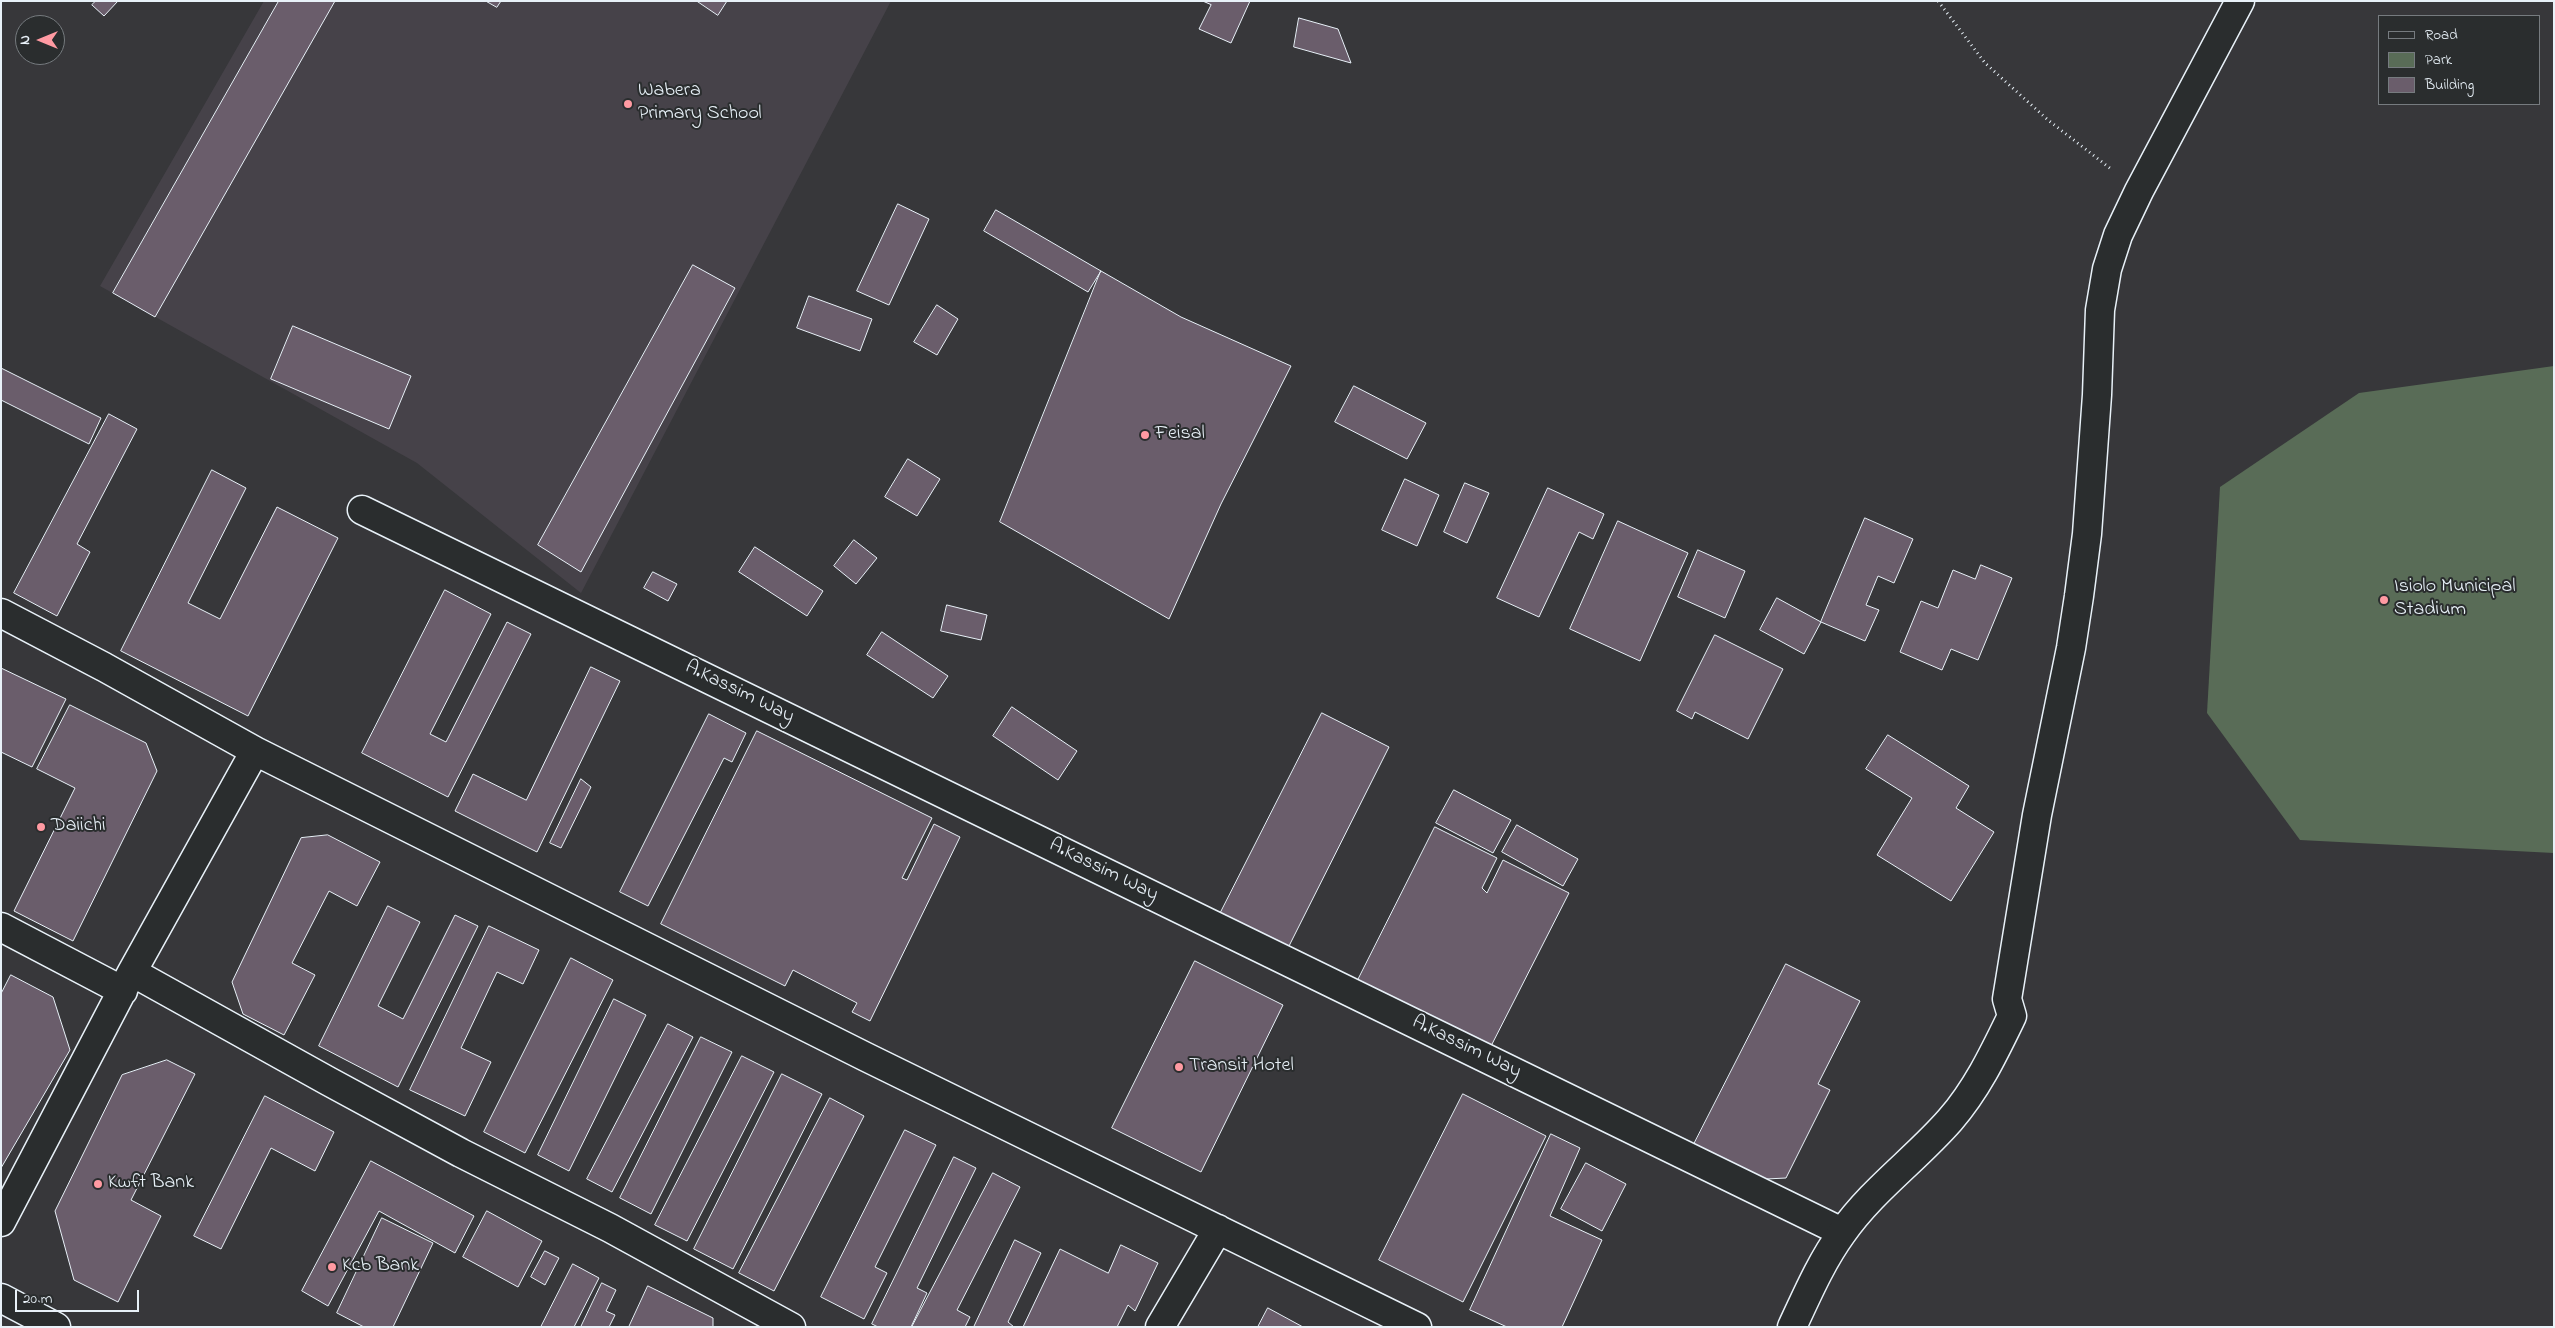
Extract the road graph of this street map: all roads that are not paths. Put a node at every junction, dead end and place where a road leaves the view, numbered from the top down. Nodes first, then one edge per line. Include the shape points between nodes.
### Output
1 (2240, 1) edge
2 (362, 510) dead end
3 (1, 613) edge
4 (255, 751) junction
5 (1, 927) edge
6 (127, 982) junction
7 (1, 1222) edge
8 (1218, 1229) junction
9 (1842, 1232) junction
10 (1, 1298) edge
11 (56, 1327) edge
12 (791, 1327) edge
13 (1160, 1327) edge
14 (1417, 1327) edge
15 (1792, 1327) edge

1 - 9 street via 2139,191 2118,235 2107,268 2100,310 2097,395 2081,578 2007,999 2012,1016 1980,1081 1951,1118 1870,1199
2 - 9 street, A.Kassim Way
3 - 4 street
4 - 6 street
4 - 8 street
5 - 6 street
6 - 7 street
6 - 12 street via 610,1228
8 - 13 street
8 - 14 street
9 - 15 street via 1814,1278
10 - 11 street

